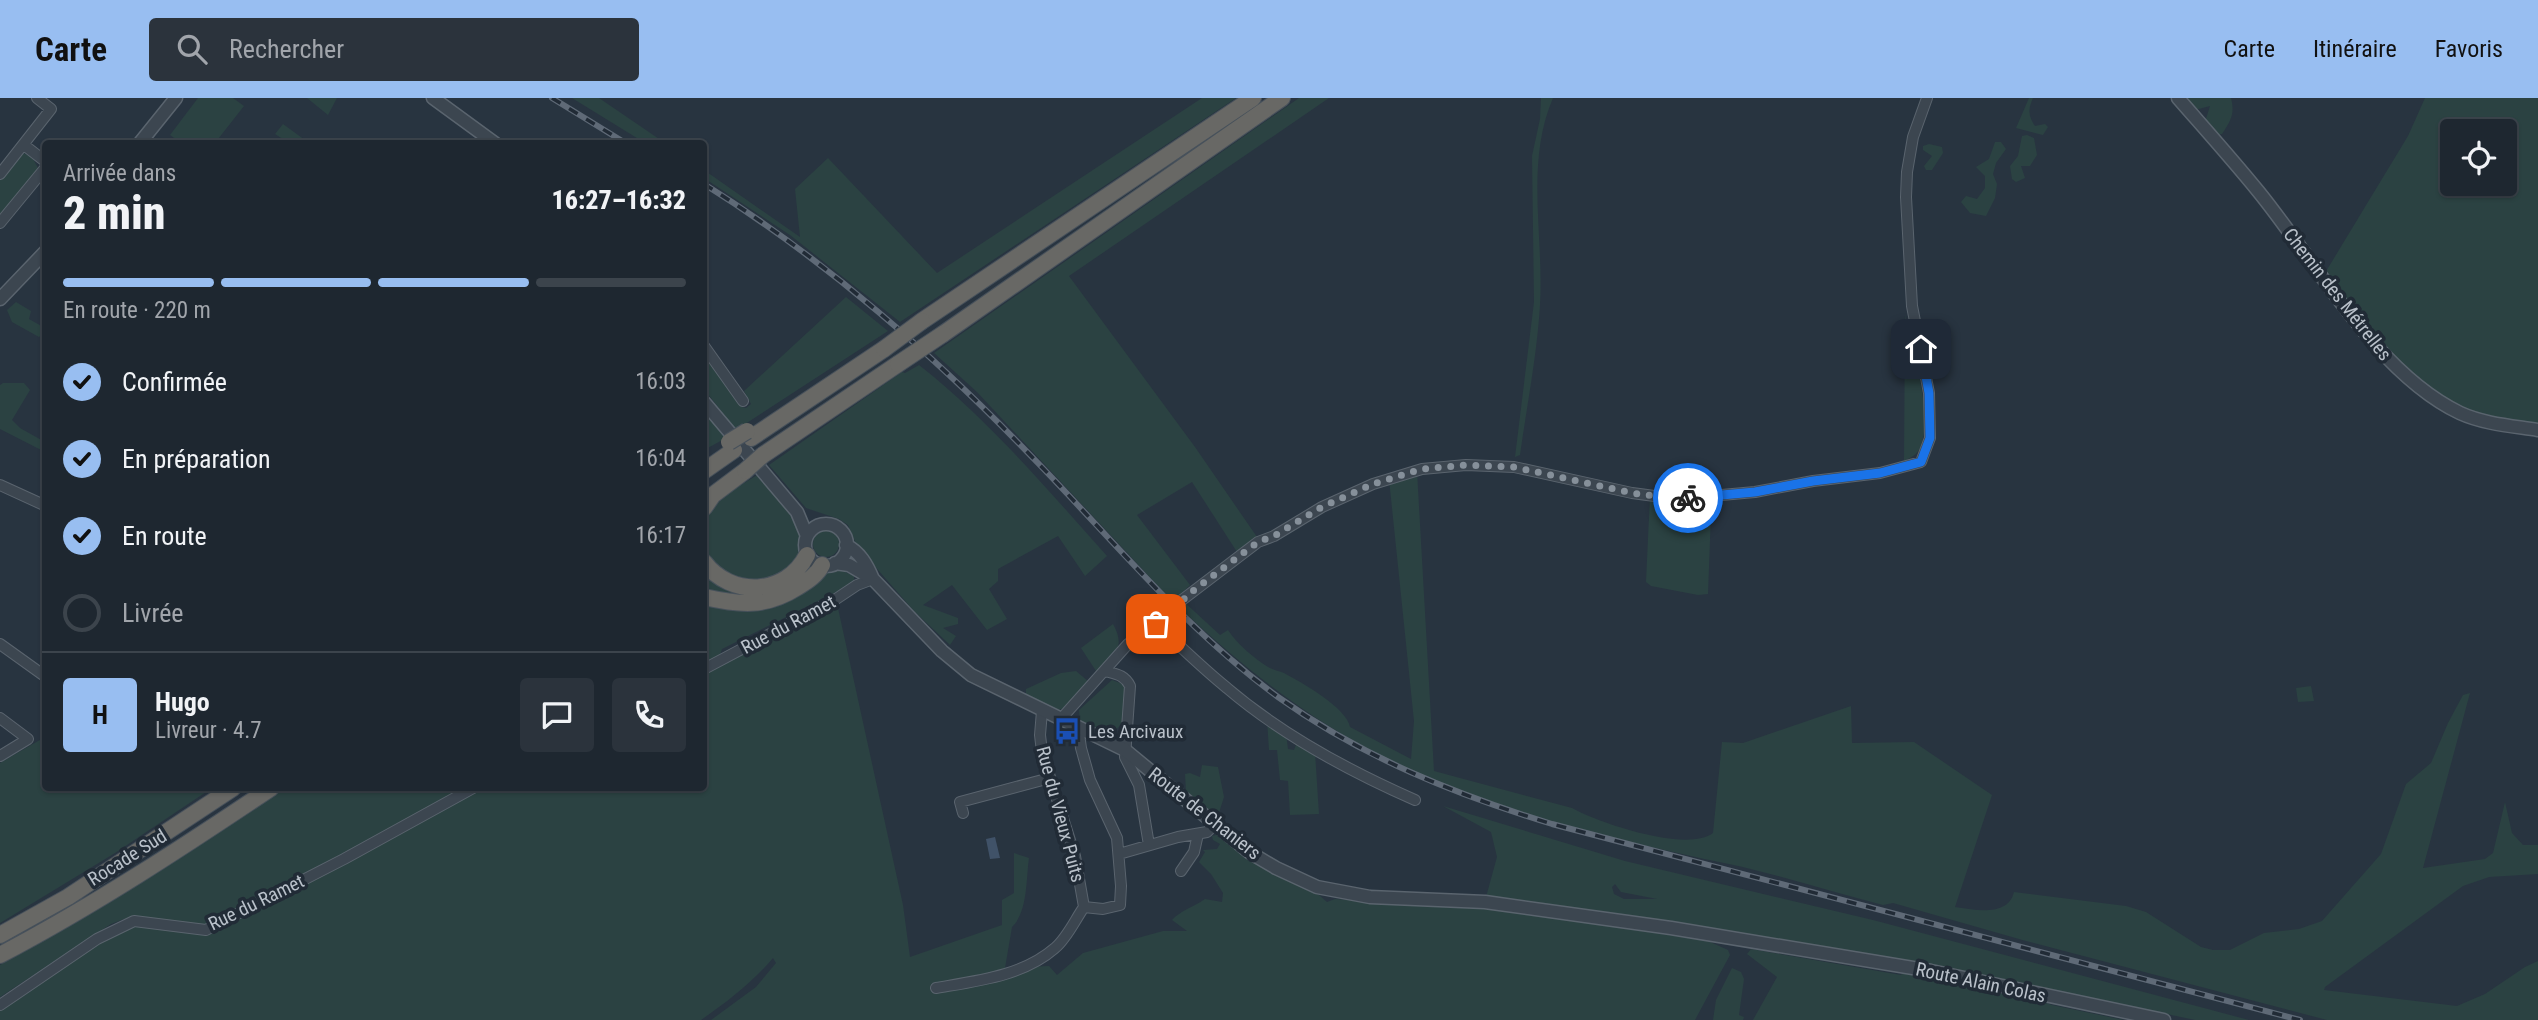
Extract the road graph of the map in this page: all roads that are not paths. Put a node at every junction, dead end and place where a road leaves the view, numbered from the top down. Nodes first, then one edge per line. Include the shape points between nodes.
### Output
1 (37, 98) edge
2 (176, 98) edge
3 (433, 98) edge
4 (1253, 98) edge
5 (1282, 98) edge
6 (1927, 98) edge
7 (2178, 98) edge
8 (142, 140) edge
9 (491, 140) edge
10 (24, 145) junction
11 (42, 161) edge
12 (42, 170) edge
13 (0, 174) edge
14 (0, 223) edge
15 (42, 255) edge
16 (0, 299) edge
17 (707, 350) edge
18 (743, 401) dead end
19 (707, 406) edge
20 (2538, 430) edge
21 (732, 446) junction
22 (707, 458) edge
23 (707, 468) edge
24 (745, 470) junction
25 (0, 485) edge
26 (707, 494) edge
27 (42, 504) edge
28 (707, 504) edge
29 (797, 512) junction
30 (821, 524) junction
31 (807, 536) junction
32 (846, 545) junction
33 (807, 555) junction
34 (829, 564) junction
35 (707, 566) edge
36 (873, 579) junction
37 (707, 598) edge
38 (1158, 622) junction
39 (0, 643) edge
40 (707, 667) edge
41 (1105, 671) junction
42 (42, 672) edge
43 (1042, 711) junction
44 (0, 718) edge
45 (1060, 720) junction
46 (1078, 727) junction
47 (1125, 750) junction
48 (0, 756) edge
49 (1050, 778) junction
50 (228, 791) edge
51 (266, 791) edge
52 (468, 791) edge
53 (1415, 800) dead end
54 (963, 813) dead end
55 (1214, 825) junction
56 (1198, 834) junction
57 (1149, 845) junction
58 (1119, 854) junction
59 (1181, 871) dead end
60 (1084, 908) junction
61 (0, 935) edge
62 (1798, 948) joint
63 (0, 955) edge
64 (936, 988) dead end
65 (0, 1005) edge
66 (2164, 1020) edge

1 - 10 street via 51,109
2 - 8 street
3 - 9 street
4 - 21 highway, bridge via 804,404
5 - 24 highway, bridge
6 - 38 street, bridge via 1913,137 1906,197 1912,306 1929,393 1930,438 1921,462 1880,473 1755,492 1677,499 1514,467 1422,469 1373,484 1258,542
7 - 20 street, Chemin des Métrelles via 2406,378 2462,414
10 - 11 street
10 - 13 street
12 - 14 street
15 - 16 street
17 - 18 street
19 - 29 street
21 - 22 highway
21 - 23 highway
24 - 26 highway
24 - 28 highway
25 - 27 street
29 - 30 street
29 - 31 street
30 - 31 street
30 - 32 street via 841,530
31 - 33 street
32 - 34 street via 842,558
32 - 36 street via 868,566
33 - 34 street
33 - 35 highway via 792,576 762,588 728,582
34 - 36 street via 849,565
34 - 37 highway via 777,600 734,603
36 - 40 street, Rue du Ramet
36 - 43 street, Route de Chaniers via 961,667
38 - 41 street via 1128,644
38 - 53 street via 1228,690 1284,730 1364,777
39 - 42 street
41 - 45 street
41 - 47 street via 1119,674 1130,686
43 - 45 street, Route de Chaniers
43 - 49 street, Rue du Vieux Puits via 1040,735
44 - 48 street via 28,739
45 - 46 street, Route de Chaniers
46 - 47 street, Route de Chaniers
46 - 58 street via 1090,780 1118,838
47 - 55 street, Route de Chaniers
47 - 57 street via 1139,785
49 - 54 street via 960,802
49 - 60 street, Rue du Vieux Puits via 1075,856
50 - 61 highway, Rocade Sud via 68,898
51 - 63 highway, Rocade Sud via 157,864
52 - 65 street, Rue du Ramet via 206,930 134,921 97,939
55 - 56 street
55 - 62 street, Route de Chaniers via 1276,868 1332,891 1485,902
56 - 57 street
56 - 59 street via 1194,852
57 - 58 street
58 - 60 street via 1120,905
60 - 64 street, Rue du Vieux Puits via 1056,947 1024,968
62 - 66 street, Route Alain Colas

